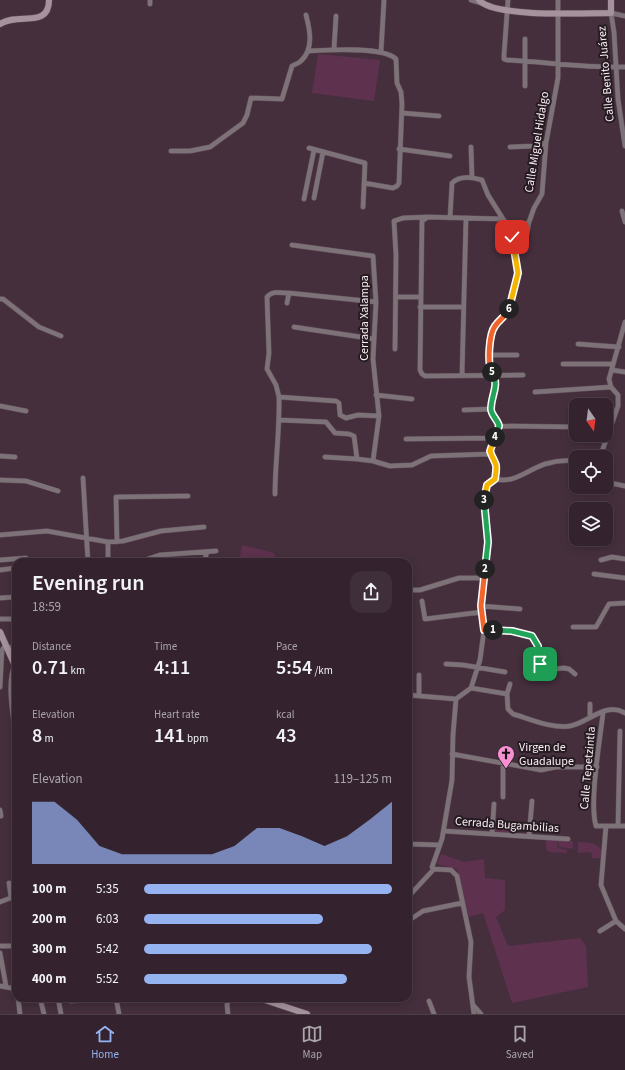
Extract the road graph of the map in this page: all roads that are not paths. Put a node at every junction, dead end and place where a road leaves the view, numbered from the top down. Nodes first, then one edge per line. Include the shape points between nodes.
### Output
1 (49, 0) edge
2 (384, 0) edge
3 (471, 0) edge
4 (508, 0) edge
5 (558, 0) edge
6 (611, 0) edge
7 (480, 1) edge
8 (508, 11) junction
9 (610, 13) junction
10 (557, 14) junction
11 (306, 15) dead end
12 (336, 16) dead end
13 (625, 16) edge
14 (0, 24) edge
15 (526, 38) dead end
16 (334, 49) junction
17 (308, 51) junction
18 (381, 52) junction
19 (525, 61) junction
20 (558, 64) junction
21 (616, 67) junction
22 (625, 67) edge
23 (525, 86) dead end
24 (402, 114) junction
25 (438, 116) dead end
26 (546, 143) junction
27 (625, 146) edge
28 (471, 147) dead end
29 (510, 147) dead end
30 (399, 149) junction
31 (171, 151) dead end
32 (323, 152) junction
33 (450, 156) dead end
34 (472, 177) junction
35 (364, 183) junction
36 (314, 198) dead end
37 (304, 199) dead end
38 (363, 207) dead end
39 (622, 211) dead end
40 (428, 217) junction
41 (450, 218) junction
42 (466, 218) junction
43 (503, 219) junction
44 (529, 222) junction
45 (625, 222) edge
46 (513, 232) junction
47 (292, 245) dead end
48 (524, 250) dead end
49 (289, 293) junction
50 (396, 297) junction
51 (420, 297) junction
52 (0, 299) edge
53 (376, 302) junction
54 (286, 303) dead end
55 (420, 307) junction
56 (462, 307) junction
57 (625, 322) edge
58 (294, 327) dead end
59 (61, 336) dead end
60 (374, 339) junction
61 (578, 344) dead end
62 (618, 347) junction
63 (395, 349) dead end
64 (489, 355) junction
65 (517, 355) dead end
66 (563, 364) dead end
67 (613, 364) junction
68 (612, 370) junction
69 (625, 372) edge
70 (523, 375) dead end
71 (462, 376) junction
72 (494, 376) junction
73 (611, 387) junction
74 (535, 392) dead end
75 (376, 395) junction
76 (279, 397) junction
77 (412, 399) dead end
78 (0, 406) edge
79 (491, 409) junction
80 (464, 410) dead end
81 (26, 411) dead end
82 (379, 416) junction
83 (613, 419) edge
84 (280, 420) junction
85 (499, 426) junction
86 (569, 427) edge
87 (494, 438) junction
88 (406, 439) dead end
89 (490, 454) junction
90 (0, 456) edge
91 (15, 457) dead end
92 (325, 457) dead end
93 (357, 459) junction
94 (373, 461) junction
95 (569, 461) edge
96 (83, 478) dead end
97 (495, 479) junction
98 (0, 480) edge
99 (613, 483) edge
100 (625, 486) edge
101 (58, 491) dead end
102 (275, 494) dead end
103 (188, 496) dead end
104 (204, 527) dead end
105 (0, 535) edge
106 (88, 538) junction
107 (108, 542) junction
108 (117, 542) junction
109 (216, 551) dead end
110 (207, 552) junction
111 (88, 558) edge
112 (108, 558) edge
113 (146, 558) edge
114 (205, 558) edge
115 (12, 559) edge
116 (625, 559) edge
117 (0, 560) edge
118 (601, 560) dead end
119 (12, 568) edge
120 (0, 570) edge
121 (594, 574) dead end
122 (483, 578) junction
123 (625, 578) edge
124 (412, 590) edge
125 (12, 597) edge
126 (0, 598) edge
127 (422, 601) dead end
128 (625, 603) edge
129 (520, 608) dead end
130 (482, 609) junction
131 (0, 619) edge
132 (12, 619) edge
133 (573, 627) dead end
134 (484, 630) junction
135 (0, 632) edge
136 (6, 647) junction
137 (12, 647) edge
138 (12, 658) edge
139 (446, 664) dead end
140 (479, 668) junction
141 (12, 669) edge
142 (505, 672) dead end
143 (575, 674) dead end
144 (419, 675) dead end
145 (510, 684) dead end
146 (0, 687) edge
147 (471, 688) junction
148 (508, 694) junction
149 (412, 695) edge
150 (419, 696) junction
151 (12, 699) edge
152 (456, 699) junction
153 (590, 704) dead end
154 (603, 713) junction
155 (625, 713) edge
156 (590, 716) junction
157 (620, 731) dead end
158 (452, 754) junction
159 (502, 764) junction
160 (597, 767) junction
161 (623, 774) edge
162 (503, 797) dead end
163 (532, 801) dead end
164 (494, 804) dead end
165 (0, 810) edge
166 (1, 816) dead end
167 (606, 826) junction
168 (618, 826) junction
169 (625, 826) edge
170 (444, 831) junction
171 (492, 834) junction
172 (529, 836) junction
173 (568, 839) dead end
174 (412, 844) edge
175 (440, 845) junction
176 (434, 869) junction
177 (10, 883) dead end
178 (12, 890) edge
179 (412, 893) edge
180 (12, 897) edge
181 (0, 902) edge
182 (462, 903) junction
183 (412, 918) edge
184 (616, 921) junction
185 (625, 929) edge
186 (600, 931) dead end
187 (0, 946) edge
188 (12, 946) edge
189 (0, 954) edge
190 (0, 986) edge
191 (6, 986) junction
192 (12, 988) edge
193 (429, 1001) dead end
194 (18, 1002) edge
195 (41, 1002) edge
196 (59, 1002) edge
197 (117, 1002) edge
198 (228, 1002) edge
199 (270, 1002) edge
200 (280, 1002) edge
201 (278, 1005) junction
202 (473, 1005) junction
203 (20, 1014) edge
204 (44, 1014) edge
205 (61, 1014) edge
206 (119, 1014) edge
207 (228, 1014) edge
208 (307, 1014) edge
209 (434, 1014) edge
210 (474, 1014) edge
211 (481, 1014) edge

1 - 14 street via 48,11 41,17 14,18
2 - 18 street
3 - 7 street
4 - 8 street
5 - 10 street, Calle Miguel Hidalgo
6 - 9 street, Calle Benito Juárez
7 - 8 street via 492,8
8 - 10 street
8 - 19 street via 504,59
9 - 10 street
9 - 13 street
9 - 21 street, Calle Benito Juárez
10 - 20 street, Calle Miguel Hidalgo
11 - 17 street via 310,37
12 - 16 street
15 - 19 street
16 - 17 street
16 - 18 street
17 - 31 street via 300,62 292,66 284,97 251,98 243,123 210,147
18 - 24 street via 394,57 397,63
19 - 20 street
19 - 23 street
20 - 21 street
20 - 26 street, Calle Miguel Hidalgo
21 - 22 street
21 - 27 street, Calle Benito Juárez
24 - 25 street
24 - 30 street
26 - 29 street
26 - 44 street, Calle Miguel Hidalgo via 542,194
28 - 34 street
30 - 33 street
30 - 35 street via 397,186 393,188
32 - 35 street via 363,162
32 - 36 street
32 - 37 street via 311,149
34 - 41 street via 457,179 452,183
34 - 43 street via 482,180
35 - 38 street
39 - 45 street
40 - 41 street
40 - 50 street via 394,221
40 - 51 street via 421,224
41 - 42 street
42 - 43 street
42 - 56 street
43 - 46 street
44 - 46 street
44 - 48 street, Calle Miguel Hidalgo
46 - 64 street via 518,273 508,312 492,330
47 - 53 street, Cerrada Xalampa via 373,256
49 - 53 street
49 - 54 street
49 - 76 street via 274,292 267,297 267,369
50 - 51 street
50 - 63 street
51 - 55 street
52 - 59 street via 39,327
53 - 60 street, Cerrada Xalampa
55 - 56 street
55 - 71 street via 422,374
56 - 71 street
57 - 62 street
58 - 60 street
60 - 75 street, Cerrada Xalampa
61 - 62 street
62 - 67 street
64 - 65 street
64 - 72 street via 489,366
66 - 67 street
67 - 68 street
68 - 69 street
68 - 73 street via 609,379
70 - 72 street
71 - 72 street
72 - 79 street via 496,390
73 - 74 street
73 - 83 street via 618,399
75 - 77 street
75 - 82 street, Cerrada Xalampa
76 - 82 street via 336,401 340,415 346,418 358,415
76 - 84 street
78 - 81 street
79 - 80 street
79 - 85 street
82 - 94 street, Cerrada Xalampa
84 - 93 street via 326,422 335,434 352,434
84 - 102 street
85 - 86 street
85 - 87 street
87 - 88 street
87 - 89 street
89 - 94 street via 431,456 412,465 390,466
89 - 97 street via 496,465
90 - 91 street
92 - 93 street
93 - 94 street
95 - 97 street via 544,464 510,480
96 - 106 street
97 - 122 street via 490,482 485,492 488,542
98 - 101 street via 26,481
99 - 100 street
103 - 108 street via 116,497
104 - 108 street via 161,531
105 - 106 street via 47,531
106 - 107 street
106 - 111 street
107 - 108 street
107 - 112 street
109 - 110 street
110 - 113 street
110 - 114 street
115 - 117 street
116 - 118 street via 612,557
119 - 120 street
121 - 123 street
122 - 124 street via 459,578
122 - 130 street
125 - 126 street
127 - 130 street via 425,619
128 - 133 street via 609,604 596,627
129 - 130 street
130 - 134 street
131 - 132 street
134 - 140 street
134 - 143 street via 512,631 532,636 538,646 542,668 569,669
135 - 136 street
136 - 137 street
136 - 138 street
136 - 146 street via 2,650
139 - 140 street
140 - 142 street
140 - 147 street
141 - 151 street
144 - 150 street
145 - 148 street
147 - 148 street
147 - 152 street
148 - 156 street via 508,708 512,714 554,725 571,726
149 - 150 street
150 - 152 street
152 - 158 street
153 - 156 street
154 - 155 street via 616,709
154 - 156 street
154 - 160 street, Calle Tepetzintla
157 - 161 street
158 - 159 street
158 - 170 street via 452,780
159 - 160 street via 541,770 556,767
159 - 162 street
160 - 167 street, Calle Tepetzintla via 594,819 596,826
161 - 168 street
163 - 172 street
164 - 171 street
165 - 166 street
167 - 168 street
167 - 184 street via 601,885
168 - 169 street
170 - 171 street, Cerrada Bugambilias
170 - 175 street
171 - 172 street, Cerrada Bugambilias
172 - 173 street, Cerrada Bugambilias
174 - 175 street
175 - 176 street via 432,865
176 - 179 street
176 - 182 street via 456,873
177 - 178 street
180 - 181 street
182 - 183 street via 423,911
182 - 202 street via 472,948 469,977
184 - 185 street
184 - 186 street
187 - 188 street
189 - 191 street
190 - 191 street
191 - 192 street
193 - 209 street
194 - 203 street
195 - 204 street
196 - 205 street
197 - 206 street
198 - 207 street
199 - 201 street
200 - 201 street
201 - 208 street
202 - 210 street
202 - 211 street

